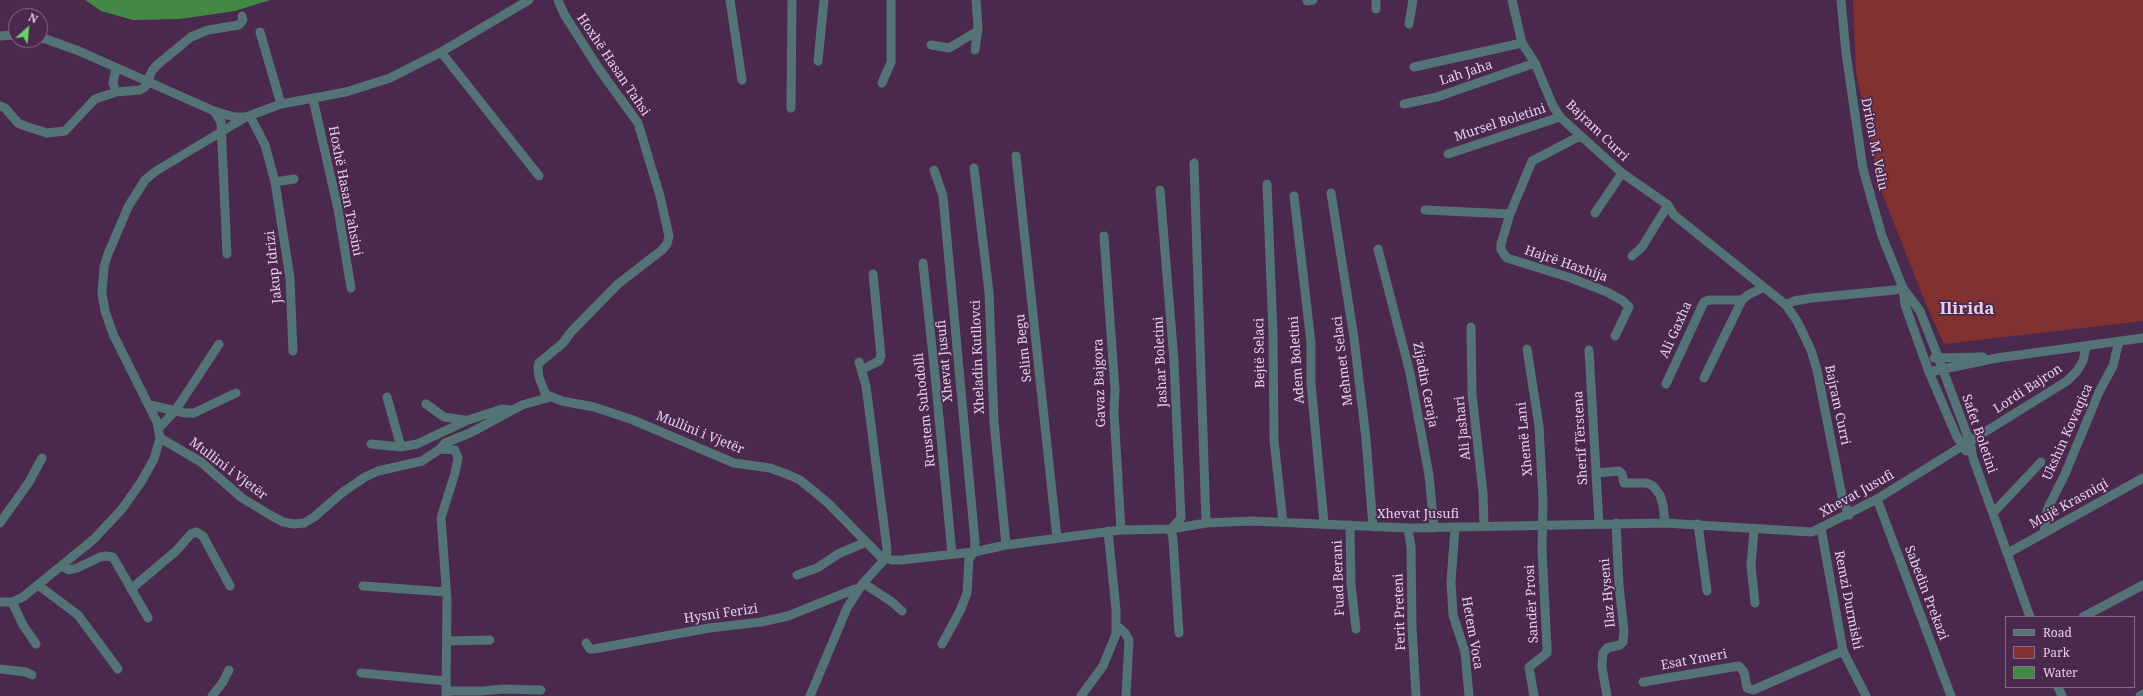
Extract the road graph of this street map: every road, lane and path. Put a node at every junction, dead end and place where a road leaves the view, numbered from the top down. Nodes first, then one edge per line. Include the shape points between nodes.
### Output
1 (529, 0) edge
2 (558, 0) edge
3 (730, 0) edge
4 (792, 0) edge
5 (824, 0) edge
6 (891, 0) edge
7 (976, 0) edge
8 (1413, 0) edge
9 (1512, 0) edge
10 (1841, 0) edge
11 (242, 16) dead end
12 (1409, 24) dead end
13 (260, 32) dead end
14 (976, 32) junction
15 (48, 40) edge
16 (1522, 43) junction
17 (931, 46) dead end
18 (975, 50) dead end
19 (441, 52) junction
20 (818, 61) dead end
21 (1535, 63) junction
22 (1414, 67) dead end
23 (116, 68) junction
24 (742, 80) dead end
25 (147, 82) junction
26 (882, 83) dead end
27 (116, 92) junction
28 (313, 99) junction
29 (281, 104) junction
30 (1404, 104) dead end
31 (0, 106) edge
32 (791, 108) dead end
33 (214, 111) junction
34 (248, 117) junction
35 (1560, 117) junction
36 (221, 131) junction
37 (1580, 136) junction
38 (1448, 154) dead end
39 (1016, 156) dead end
40 (1194, 163) dead end
41 (974, 168) dead end
42 (934, 170) dead end
43 (1622, 173) junction
44 (539, 176) dead end
45 (294, 179) dead end
46 (275, 182) junction
47 (1267, 184) dead end
48 (1160, 190) dead end
49 (1331, 193) dead end
50 (1294, 196) dead end
51 (1668, 205) junction
52 (1425, 210) dead end
53 (1596, 213) dead end
54 (1510, 214) junction
55 (1104, 236) dead end
56 (1378, 249) dead end
57 (227, 254) dead end
58 (1632, 256) dead end
59 (923, 263) dead end
60 (873, 274) dead end
61 (351, 288) dead end
62 (1762, 288) junction
63 (1903, 288) junction
64 (1742, 300) junction
65 (1786, 305) junction
66 (1471, 328) dead end
67 (1615, 336) dead end
68 (2143, 338) edge
69 (2118, 341) junction
70 (219, 344) dead end
71 (2086, 347) junction
72 (1527, 349) dead end
73 (1589, 350) dead end
74 (293, 351) dead end
75 (1940, 363) junction
76 (1927, 366) junction
77 (1704, 378) dead end
78 (1666, 384) dead end
79 (236, 393) dead end
80 (547, 395) junction
81 (387, 397) dead end
82 (426, 404) dead end
83 (150, 405) junction
84 (512, 410) junction
85 (175, 411) junction
86 (468, 420) junction
87 (159, 433) junction
88 (371, 444) dead end
89 (1966, 444) junction
90 (401, 447) junction
91 (440, 449) junction
92 (42, 458) dead end
93 (2041, 462) dead end
94 (1596, 474) junction
95 (2143, 478) edge
96 (1877, 500) junction
97 (1993, 513) junction
98 (1849, 515) junction
99 (1283, 522) junction
100 (0, 523) edge
101 (1206, 523) junction
102 (1324, 523) junction
103 (1616, 523) junction
104 (1665, 523) junction
105 (1599, 524) junction
106 (1698, 524) junction
107 (1350, 525) junction
108 (1484, 525) junction
109 (1544, 526) junction
110 (1373, 527) junction
111 (1455, 527) junction
112 (1408, 528) junction
113 (1434, 528) junction
114 (1821, 528) junction
115 (1171, 529) junction
116 (1121, 530) junction
117 (1754, 530) junction
118 (1108, 531) junction
119 (2044, 534) junction
120 (1057, 538) junction
121 (866, 542) junction
122 (1006, 545) junction
123 (974, 552) junction
124 (2008, 553) junction
125 (952, 554) junction
126 (886, 558) junction
127 (61, 566) junction
128 (798, 575) dead end
129 (366, 584) dead end
130 (38, 585) junction
131 (2143, 585) edge
132 (230, 586) dead end
133 (861, 586) junction
134 (446, 588) junction
135 (131, 590) junction
136 (1707, 591) dead end
137 (0, 602) edge
138 (12, 602) junction
139 (1755, 603) dead end
140 (902, 611) dead end
141 (2030, 616) edge
142 (2085, 616) edge
143 (148, 618) dead end
144 (1117, 626) junction
145 (1356, 629) dead end
146 (1179, 633) dead end
147 (447, 640) junction
148 (490, 640) dead end
149 (586, 643) dead end
150 (36, 644) dead end
151 (942, 644) dead end
152 (1843, 651) junction
153 (0, 669) edge
154 (118, 669) dead end
155 (229, 670) dead end
156 (361, 673) dead end
157 (32, 675) dead end
158 (446, 681) junction
159 (1644, 682) dead end
160 (541, 690) dead end
161 (1756, 692) edge
162 (446, 694) edge
163 (2143, 694) edge
164 (212, 696) edge
165 (810, 696) edge
166 (1082, 696) edge
167 (1126, 696) edge
168 (1416, 696) edge
169 (1468, 696) edge
170 (1534, 696) edge
171 (1607, 696) edge
172 (1866, 696) edge
173 (1951, 696) edge
174 (2140, 696) edge

1 - 19 street
2 - 80 street, Hoxhë Hasan Tahsi via 599,69 638,123 660,196 669,239 662,250 606,295 563,343 539,363 539,377
3 - 24 street
4 - 32 street
5 - 20 street
6 - 26 street via 891,62
7 - 14 street
8 - 12 street
9 - 16 street, Bajram Curri
10 - 63 street, Driton M. Veliu via 1863,169 1882,236
11 - 25 street via 243,20 239,25 208,30 191,37 157,65
13 - 29 street
14 - 17 street via 949,48
14 - 18 street
15 - 23 street
16 - 21 street, Bajram Curri
16 - 22 street
19 - 28 street via 390,78
19 - 44 street
21 - 30 street, Lah Jaha via 1437,97
21 - 35 street, Bajram Curri
23 - 25 street
23 - 27 street via 112,83
25 - 27 street via 140,90
25 - 33 street
27 - 31 street via 94,99 70,126 57,133 47,133 18,123
28 - 29 street
28 - 61 street, Hoxhë Hasan Tahsini via 338,209
29 - 34 street
33 - 34 street
33 - 36 street via 220,119
34 - 36 street
34 - 46 street, Jakup Idrizi via 265,145
35 - 37 street, Bajram Curri
35 - 38 street, Mursel Boletini
36 - 57 street
36 - 83 street via 145,180 128,207 104,268 102,294 108,322 125,361
37 - 43 street, Bajram Curri
37 - 54 street, Hajrë Haxhija via 1532,161
39 - 120 street, Selim Begu
40 - 101 street
41 - 122 street, Xheladin Kutllovci via 989,292 994,422
42 - 123 street, Xhevat Jusufi via 943,196
43 - 51 street, Bajram Curri
43 - 53 street, Bajram Curri
45 - 46 street
46 - 74 street, Jakup Idrizi via 290,278
47 - 99 street, Bejtë Selaci via 1274,440
48 - 115 street, Jashar Boletini via 1174,361 1181,518
49 - 110 street, Mehmet Selaci via 1354,338
50 - 102 street, Adem Boletini via 1311,343 1311,384
51 - 58 street via 1642,246
51 - 62 street, Bajram Curri via 1674,215 1733,261
52 - 54 street
54 - 67 street, Hajrë Haxhija via 1501,244 1504,256 1571,278 1623,301 1628,307
55 - 116 street, Gavaz Bajgora via 1115,390 1114,419
56 - 113 street, Zijadin Ceraja via 1410,373 1429,475
59 - 125 street, Rrustem Suhodolli
60 - 126 street via 881,356 878,361 861,366
62 - 64 street
62 - 65 street, Bajram Curri
63 - 65 street via 1812,298
63 - 75 street, Driton M. Veliu via 1920,311
63 - 76 street, Driton M. Veliu via 1905,305
64 - 77 street
64 - 78 street, Ali Gaxha via 1704,302
65 - 98 street, Bajram Curri via 1811,350 1843,501
66 - 108 street, Ali Jashari via 1472,394 1483,492
68 - 69 street
69 - 71 street
69 - 119 street, Ukshin Kovaqica via 2113,366 2047,510
70 - 85 street
71 - 75 street
71 - 89 street, Lordi Bajron via 2080,366 2067,381
72 - 109 street, Xhemë Lani via 1539,426
73 - 94 street, Sherif Tërstena
75 - 76 street
75 - 76 street
75 - 89 street, Safet Boletini
76 - 89 street, Safet Boletini
79 - 85 street via 201,411
80 - 84 street, Mullini i Vjetër via 546,400
80 - 121 street, Mullini i Vjetër via 633,420 734,463 770,468 800,480 828,503
81 - 90 street
82 - 86 street, Mullini i Vjetër via 444,417
83 - 85 street
83 - 87 street
84 - 86 street, Mullini i Vjetër via 502,409
84 - 91 street, Mullini i Vjetër via 470,433 445,443
85 - 87 street
86 - 90 street, Mullini i Vjetër via 425,441
87 - 91 street, Mullini i Vjetër via 201,462 242,498 283,522 294,524 309,520 365,477 378,471 422,461
87 - 127 street via 154,459 122,509 94,539
88 - 90 street, Mullini i Vjetër
89 - 96 street, Xhevat Jusufi
89 - 97 street, Safet Boletini
91 - 134 street via 455,450 458,458 441,518
92 - 100 street via 29,482
93 - 97 street
94 - 104 street via 1619,471 1624,483 1647,483 1653,486 1660,494
94 - 105 street, Sherif Tërstena
95 - 119 street, Mujë Krasniqi
96 - 98 street, Xhevat Jusufi
96 - 173 street, Sabedin Prekazi
97 - 124 street, Safet Boletini
98 - 114 street, Xhevat Jusufi
99 - 101 street, Xhevat Jusufi
99 - 102 street, Xhevat Jusufi
101 - 115 street, Xhevat Jusufi
102 - 107 street, Xhevat Jusufi
103 - 104 street, Xhevat Jusufi
103 - 105 street, Xhevat Jusufi
103 - 171 street, Ilaz Hyseni via 1624,631 1623,642 1607,648 1603,653 1602,667
104 - 106 street, Xhevat Jusufi
105 - 109 street, Xhevat Jusufi
106 - 117 street, Xhevat Jusufi
106 - 136 street
107 - 110 street, Xhevat Jusufi
107 - 145 street, Fuad Berani via 1351,585
108 - 109 street, Xhevat Jusufi
108 - 111 street, Xhevat Jusufi
109 - 170 street, Sandër Prosi via 1542,550 1548,648 1547,653 1529,667
110 - 112 street, Xhevat Jusufi
111 - 113 street, Xhevat Jusufi
111 - 169 street, Hetem Voca via 1451,582 1453,615 1465,652
112 - 113 street, Xhevat Jusufi
112 - 168 street, Ferit Preteni via 1411,547
114 - 117 street, Xhevat Jusufi via 1812,532 1790,529
114 - 152 street, Remzi Durmishi
115 - 116 street, Xhevat Jusufi
115 - 146 street
116 - 118 street, Xhevat Jusufi
117 - 139 street via 1751,565
118 - 120 street, Xhevat Jusufi
118 - 144 street
119 - 124 street, Mujë Krasniqi
120 - 122 street, Xhevat Jusufi
121 - 126 street, Mullini i Vjetër via 880,556
121 - 128 street
122 - 123 street, Xhevat Jusufi
123 - 125 street, Xhevat Jusufi
123 - 151 street, Xhevat Jusufi via 969,559 967,593
124 - 141 street, Safet Boletini
125 - 126 street, Xhevat Jusufi via 901,560
126 - 133 street
127 - 130 street
127 - 135 street via 73,569 100,557 110,556
129 - 134 street
130 - 138 street
130 - 154 street via 78,615
131 - 142 street
132 - 135 street via 203,536 196,532
133 - 140 street via 892,602
133 - 149 street, Hysni Ferizi via 788,616 761,622 709,628 594,649 590,649
133 - 165 street via 847,608
134 - 147 street
135 - 143 street
137 - 138 street
138 - 150 street
144 - 166 street via 1108,657
144 - 167 street via 1129,640
147 - 148 street
147 - 158 street
152 - 161 street, Esat Ymeri
152 - 172 street, Remzi Durmishi
153 - 157 street
155 - 164 street
156 - 158 street
158 - 162 street
159 - 161 street, Esat Ymeri via 1738,666 1744,672 1747,688
160 - 162 street via 504,689
163 - 174 street

